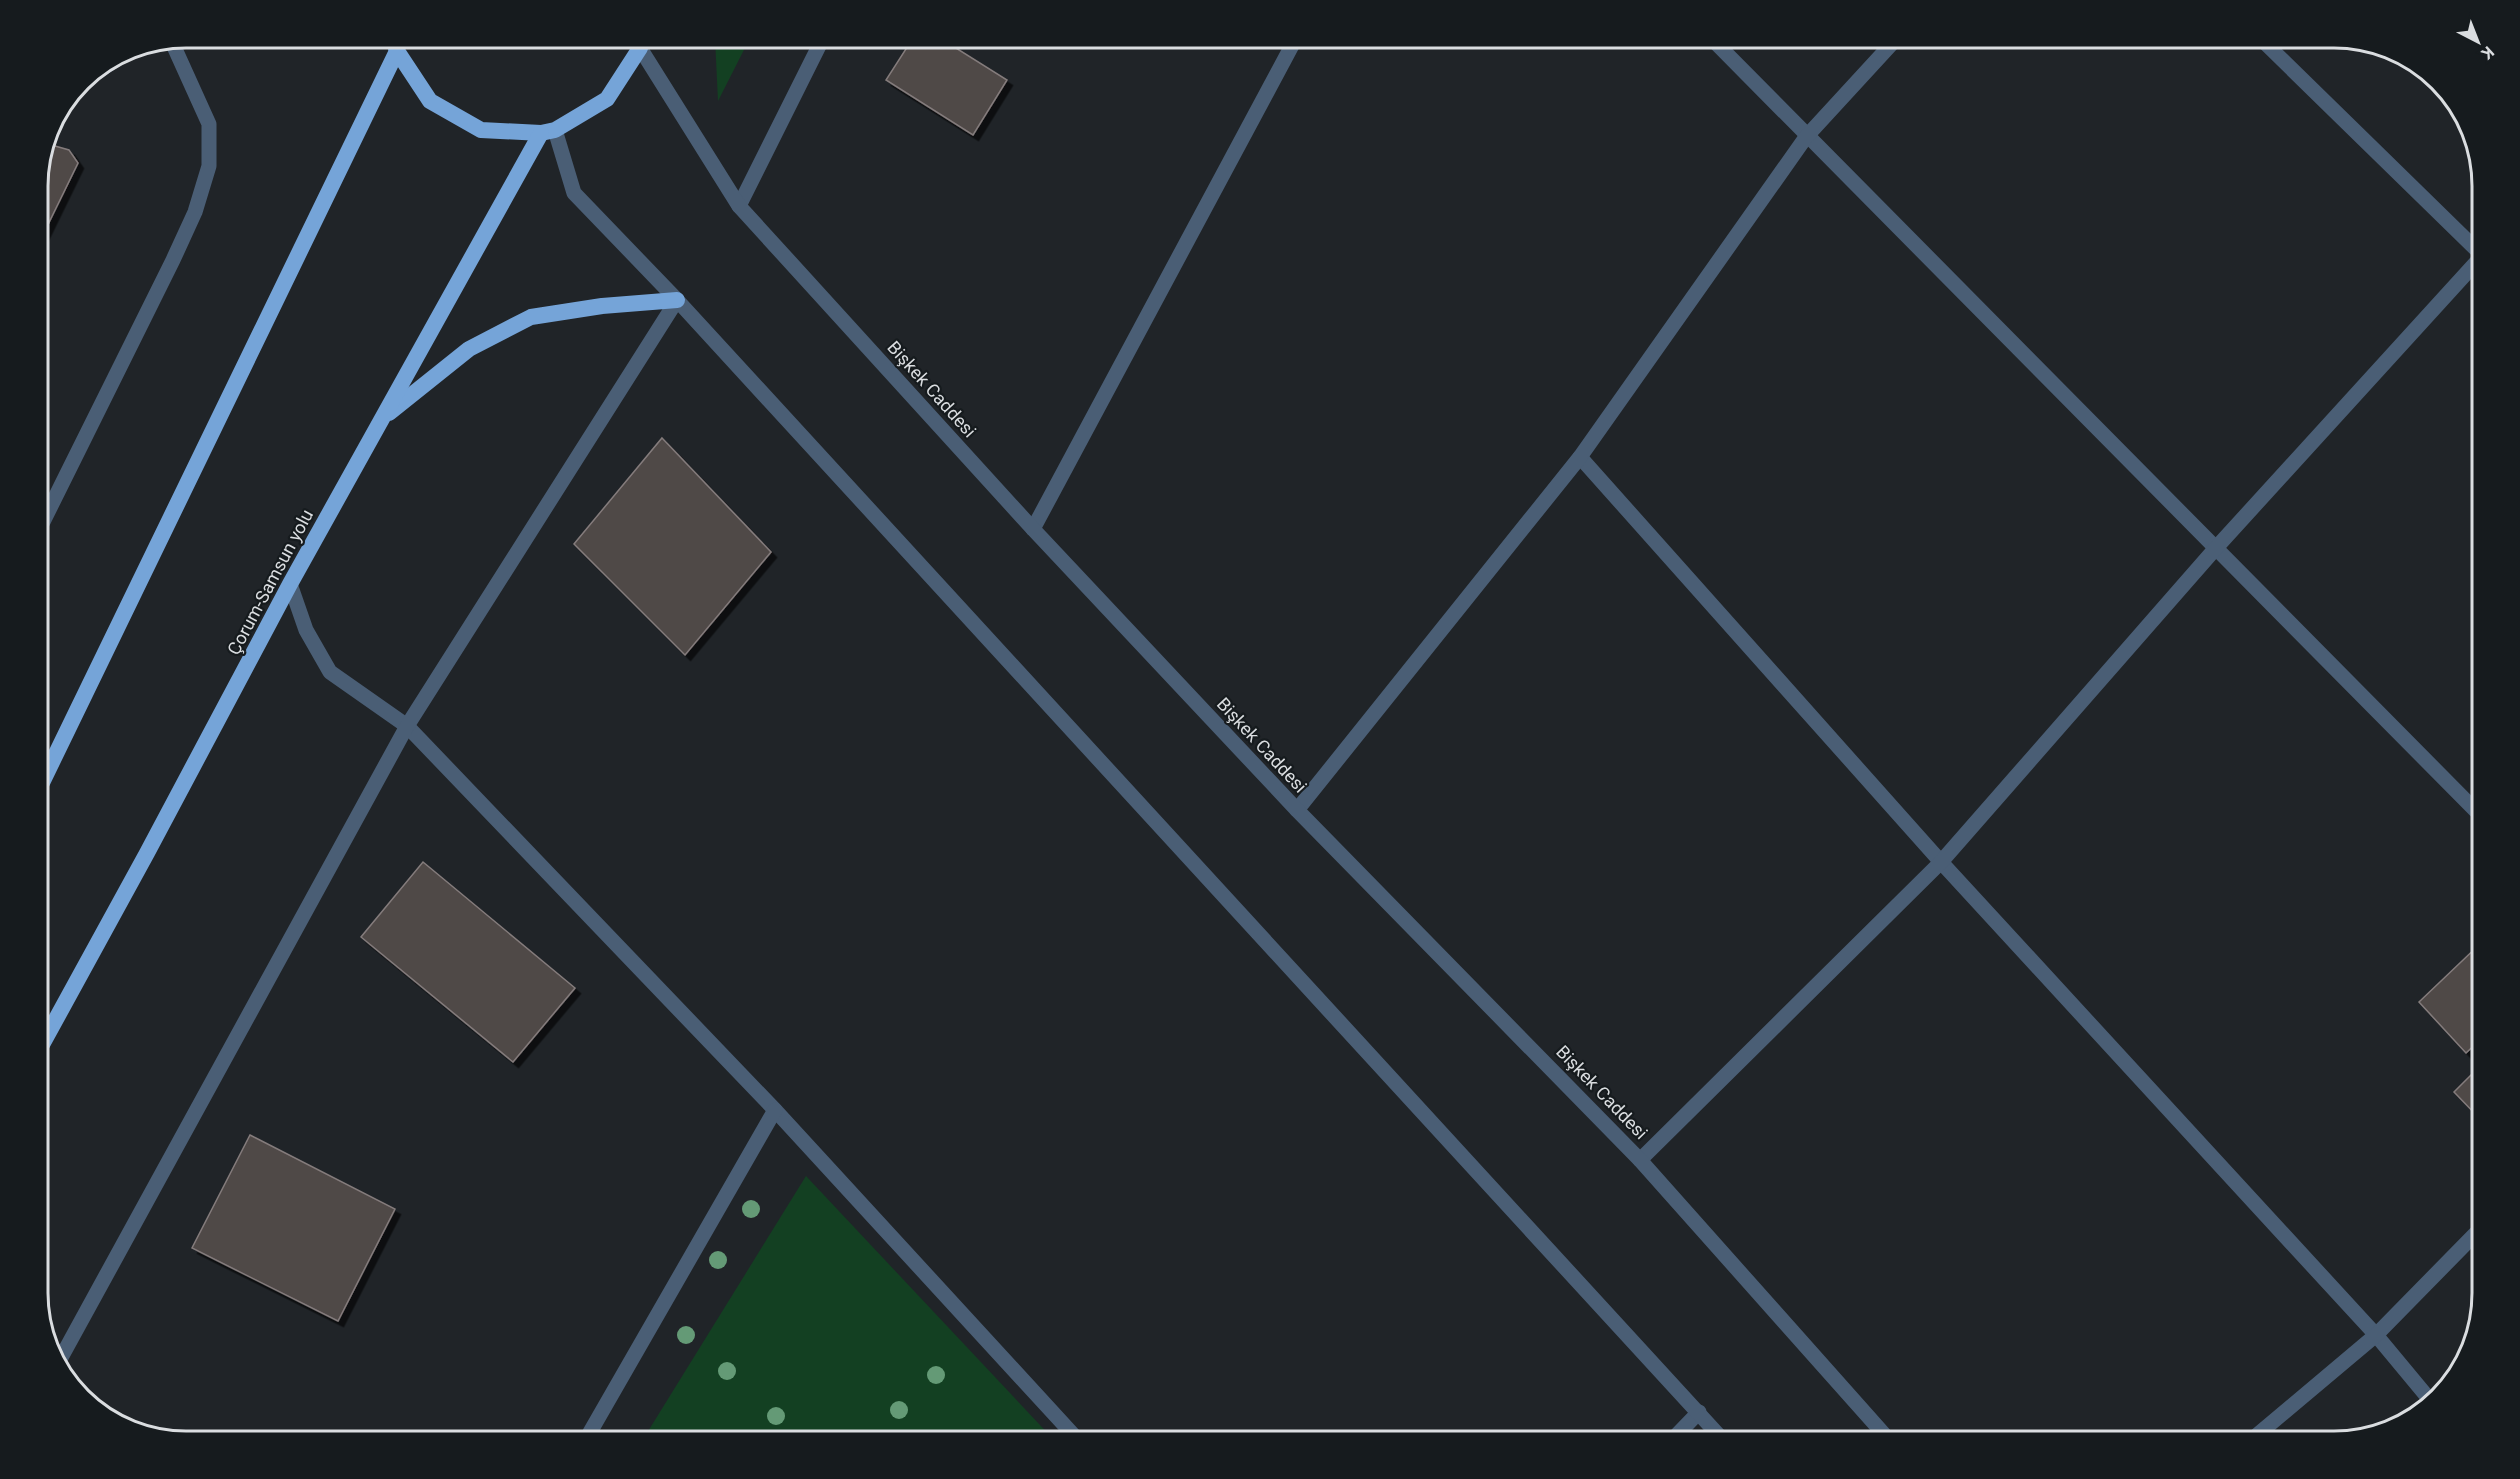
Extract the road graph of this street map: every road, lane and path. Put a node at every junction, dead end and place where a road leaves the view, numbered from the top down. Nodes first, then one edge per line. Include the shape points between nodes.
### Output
1 (175, 48) edge
2 (393, 48) edge
3 (397, 48) edge
4 (637, 48) edge
5 (643, 48) edge
6 (818, 48) edge
7 (1291, 48) edge
8 (1720, 48) edge
9 (1889, 48) edge
10 (2270, 48) edge
11 (548, 131) junction
12 (1806, 137) junction
13 (740, 206) junction
14 (2472, 246) edge
15 (2472, 267) edge
16 (677, 300) junction
17 (381, 419) junction
18 (1580, 457) junction
19 (48, 511) edge
20 (1033, 529) junction
21 (2215, 549) junction
22 (290, 584) junction
23 (407, 726) junction
24 (48, 770) edge
25 (2472, 807) edge
26 (1297, 810) junction
27 (1941, 862) junction
28 (48, 1034) edge
29 (775, 1110) junction
30 (1641, 1160) junction
31 (2472, 1237) edge
32 (2376, 1335) junction
33 (63, 1354) edge
34 (2426, 1395) edge
35 (1699, 1412) junction
36 (591, 1431) edge
37 (1069, 1431) edge
38 (1681, 1431) edge
39 (1715, 1431) edge
40 (1880, 1431) edge
41 (2263, 1431) edge

1 - 19 street via 209,124 209,166 195,212 173,260
2 - 24 highway
3 - 11 highway via 430,101 482,130
4 - 11 highway, Çorum-Samsun yolu via 607,99
5 - 13 street, Bişkek Caddesi
6 - 13 street
7 - 20 street
8 - 12 street
9 - 12 street
10 - 14 street
11 - 16 street via 574,193
11 - 17 highway, Çorum-Samsun yolu
12 - 18 street
12 - 21 street
13 - 20 street, Bişkek Caddesi
15 - 21 street
16 - 17 highway via 531,317 469,349
16 - 23 street
16 - 35 street
17 - 22 highway, Çorum-Samsun yolu
18 - 26 street
18 - 27 street
20 - 26 street, Bişkek Caddesi
21 - 25 street
21 - 27 street
22 - 23 street via 306,630 330,672
22 - 28 highway, Çorum-Samsun yolu
23 - 29 street
23 - 33 street
26 - 30 street, Bişkek Caddesi
27 - 30 street
27 - 32 street
29 - 36 street
29 - 37 street
30 - 40 street, Bişkek Caddesi
31 - 32 street
32 - 34 street
32 - 41 street
35 - 38 street
35 - 39 street

